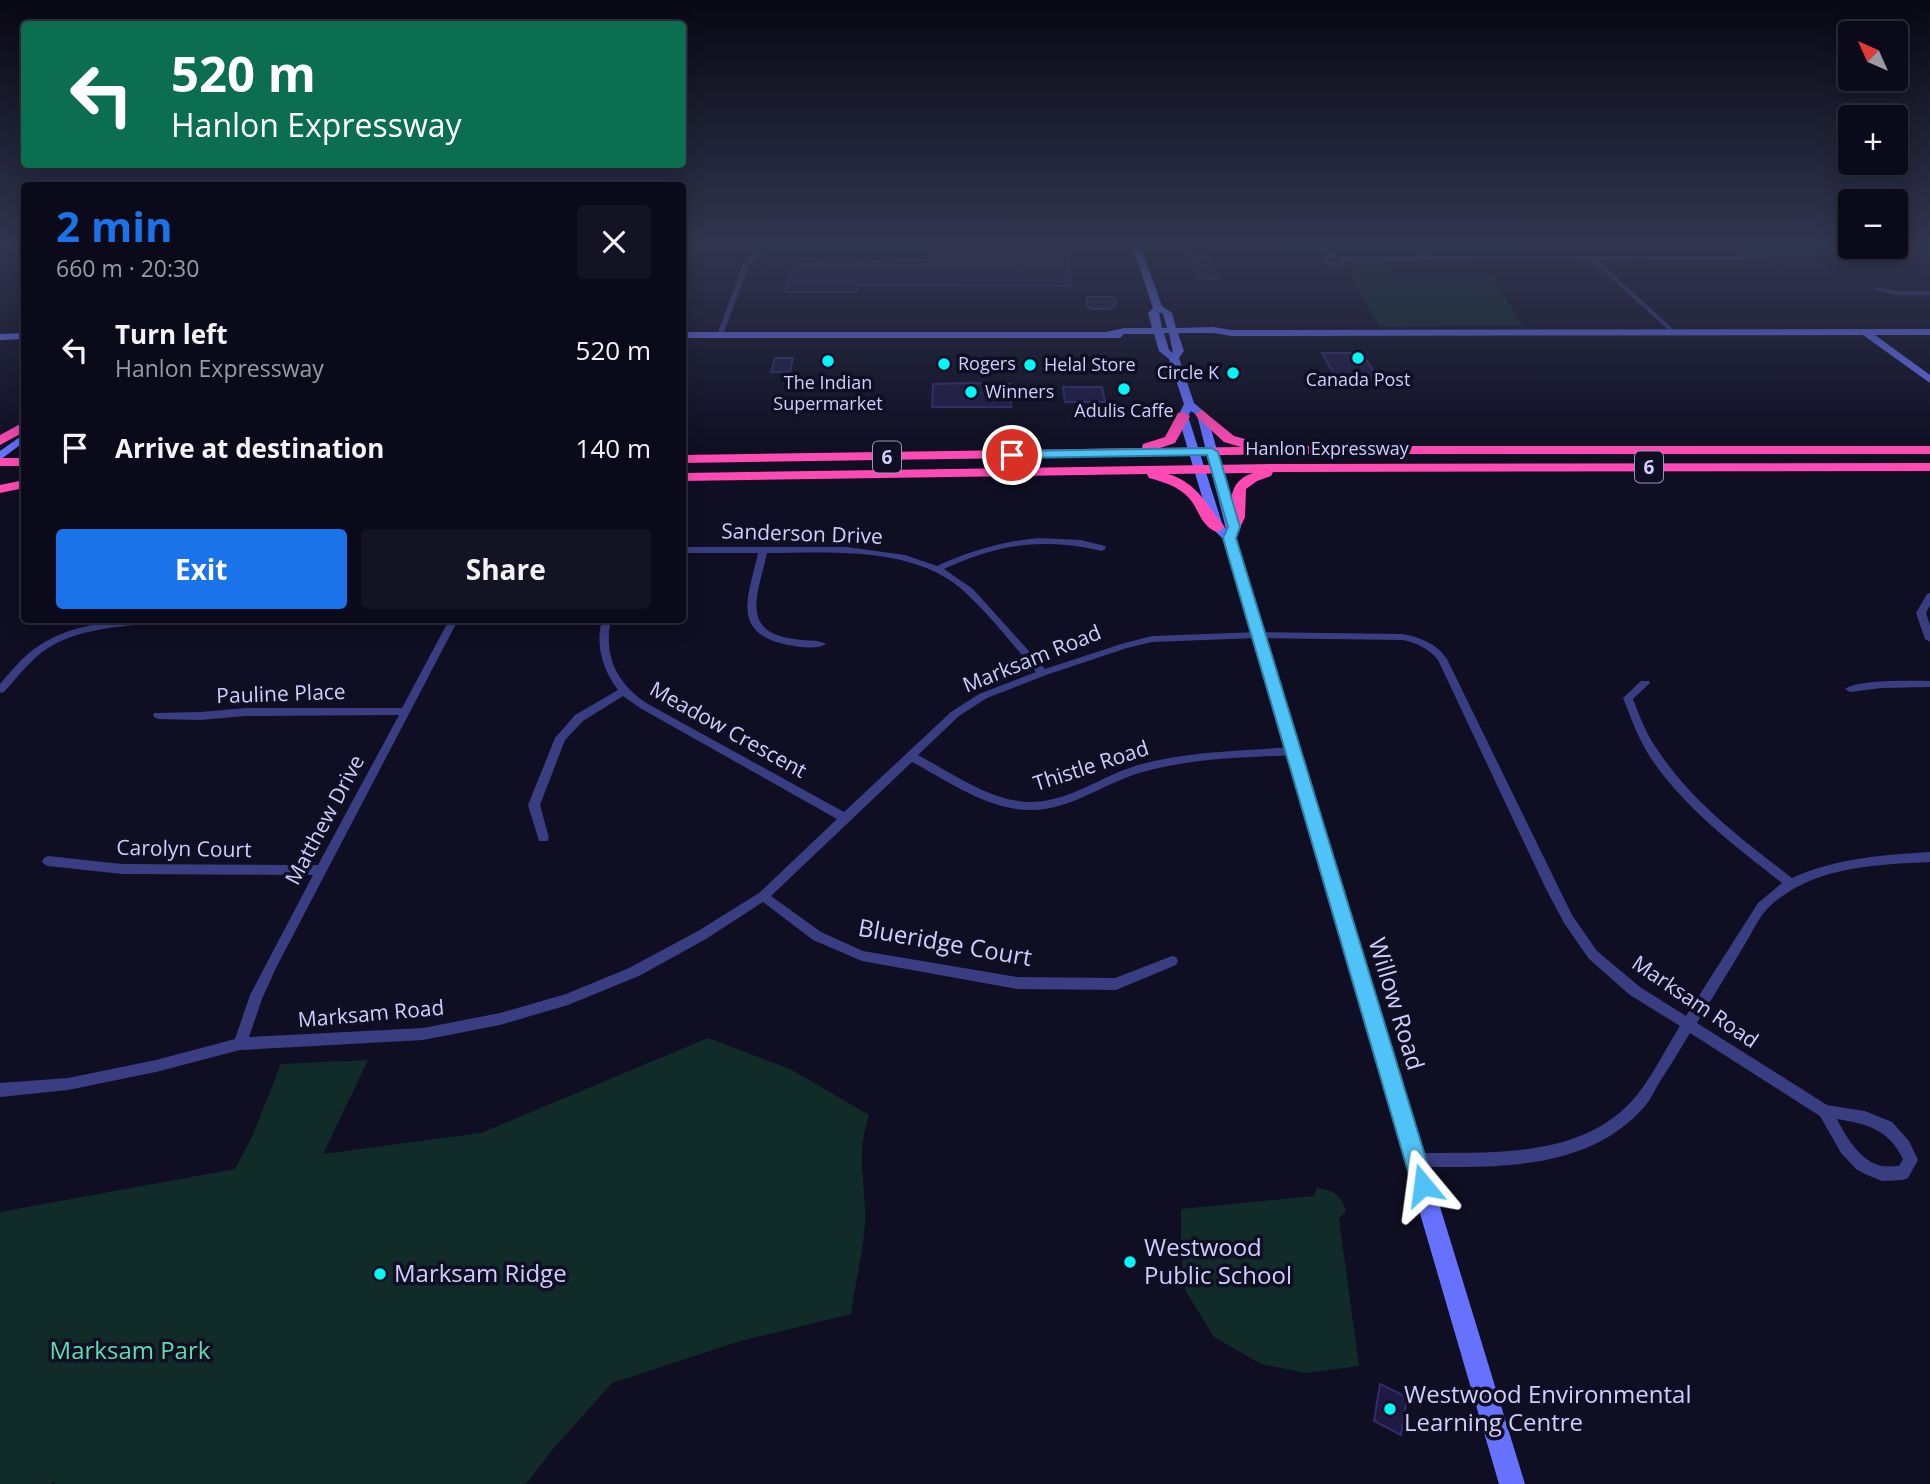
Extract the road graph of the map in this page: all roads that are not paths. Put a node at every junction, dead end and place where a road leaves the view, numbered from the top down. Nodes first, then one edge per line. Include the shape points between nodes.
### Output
1 (728, 314) edge
2 (1153, 314) edge
3 (1167, 314) edge
4 (1654, 314) edge
5 (1865, 332) junction
6 (1930, 332) edge
7 (1159, 333) junction
8 (1173, 333) junction
9 (1674, 333) junction
10 (686, 335) edge
11 (720, 335) junction
12 (21, 336) edge
13 (0, 337) edge
14 (1174, 358) junction
15 (1930, 380) edge
16 (1186, 410) junction
17 (1202, 414) junction
18 (21, 428) edge
19 (21, 440) edge
20 (0, 441) edge
21 (1290, 450) junction
22 (1930, 450) edge
23 (1195, 451) junction
24 (1212, 452) junction
25 (1091, 454) junction
26 (0, 459) edge
27 (686, 459) edge
28 (21, 462) edge
29 (1930, 467) edge
30 (1199, 469) junction
31 (1217, 469) junction
32 (1295, 469) junction
33 (1122, 470) junction
34 (686, 477) edge
35 (0, 480) edge
36 (21, 482) edge
37 (21, 483) edge
38 (0, 489) edge
39 (1217, 527) junction
40 (1232, 533) junction
41 (1102, 548) dead end
42 (686, 550) edge
43 (763, 550) junction
44 (938, 569) junction
45 (1930, 596) edge
46 (132, 623) edge
47 (452, 623) edge
48 (605, 623) edge
49 (1258, 635) junction
50 (1930, 639) edge
51 (821, 644) dead end
52 (1043, 673) junction
53 (1645, 683) dead end
54 (1930, 684) edge
55 (1850, 689) dead end
56 (0, 690) edge
57 (623, 692) junction
58 (405, 711) junction
59 (158, 715) dead end
60 (1293, 751) junction
61 (910, 756) junction
62 (845, 818) junction
63 (543, 838) dead end
64 (1930, 857) edge
65 (48, 860) dead end
66 (319, 870) junction
67 (1791, 883) junction
68 (763, 896) junction
69 (1172, 961) dead end
70 (1688, 1027) junction
71 (240, 1044) junction
72 (0, 1090) edge
73 (1825, 1111) junction
74 (1416, 1160) junction
75 (1512, 1484) edge

1 - 11 street
2 - 7 main road
3 - 8 main road
4 - 9 street
5 - 6 main road
5 - 9 main road
5 - 15 main road
7 - 8 main road
7 - 11 main road
7 - 14 main road via 1164,351
8 - 9 main road
8 - 14 main road via 1179,351
10 - 11 main road
12 - 13 main road
14 - 16 main road
16 - 17 main road
16 - 23 main road
16 - 25 highway via 1177,432 1163,443
17 - 21 highway via 1229,439
17 - 24 main road, Willow Road
18 - 20 highway
19 - 26 main road
21 - 22 highway, Hanlon Expressway / 6
21 - 24 highway, Hanlon Expressway / 6
23 - 24 highway, Hanlon Expressway / 6
23 - 25 highway, Hanlon Expressway / 6
23 - 30 main road
24 - 31 main road, Willow Road
25 - 27 highway, Hanlon Expressway / 6
26 - 28 highway
29 - 32 highway, Hanlon Expressway / 6
30 - 31 highway, Hanlon Expressway / 6
30 - 33 highway, Hanlon Expressway / 6
30 - 39 main road
31 - 32 highway, Hanlon Expressway / 6
31 - 40 main road, Willow Road
32 - 40 highway via 1242,482
33 - 34 highway, Hanlon Expressway / 6
33 - 39 highway via 1178,482 1188,488 1207,520
35 - 36 highway
37 - 38 highway
39 - 40 main road
40 - 49 main road, Willow Road
41 - 44 street via 1062,538 1027,541 990,548
42 - 43 street, Sanderson Drive
43 - 44 street, Sanderson Drive via 871,552
43 - 51 street via 750,610 756,625 793,644
44 - 52 street, Sanderson Drive via 970,591
45 - 50 street via 1921,613
46 - 56 street via 55,639
47 - 58 street, Matthew Drive
48 - 57 street, Meadow Crescent via 601,633 608,663
49 - 52 street, Marksam Road via 1152,639
49 - 60 main road, Willow Road
49 - 70 street, Marksam Road via 1403,637 1436,650 1568,919 1593,955
52 - 61 street, Marksam Road via 955,713
53 - 67 street via 1628,698 1636,725 1656,756 1723,831
54 - 55 street
57 - 62 street, Meadow Crescent
57 - 63 street via 579,718 560,738 534,805
58 - 59 street, Pauline Place
58 - 66 street, Matthew Drive
60 - 61 street, Thistle Road via 1188,758 1137,769 1069,797 1028,806 998,800
60 - 74 main road, Willow Road
61 - 62 street, Marksam Road
62 - 68 street, Marksam Road
64 - 67 street via 1874,860
65 - 66 street, Carolyn Court via 122,869
66 - 71 street, Matthew Drive via 255,999
67 - 70 street via 1762,906
68 - 69 street, Blueridge Court via 817,936 862,957 1017,983 1116,984
68 - 71 street, Marksam Road via 634,972 512,1016 423,1034
70 - 73 street, Marksam Road
70 - 74 street via 1641,1100 1616,1124 1584,1142 1545,1154
71 - 72 street, Marksam Road via 68,1084
73 - 73 street, Marksam Road via 1857,1159 1880,1173 1903,1173 1911,1160 1885,1124
74 - 75 main road, Willow Road

